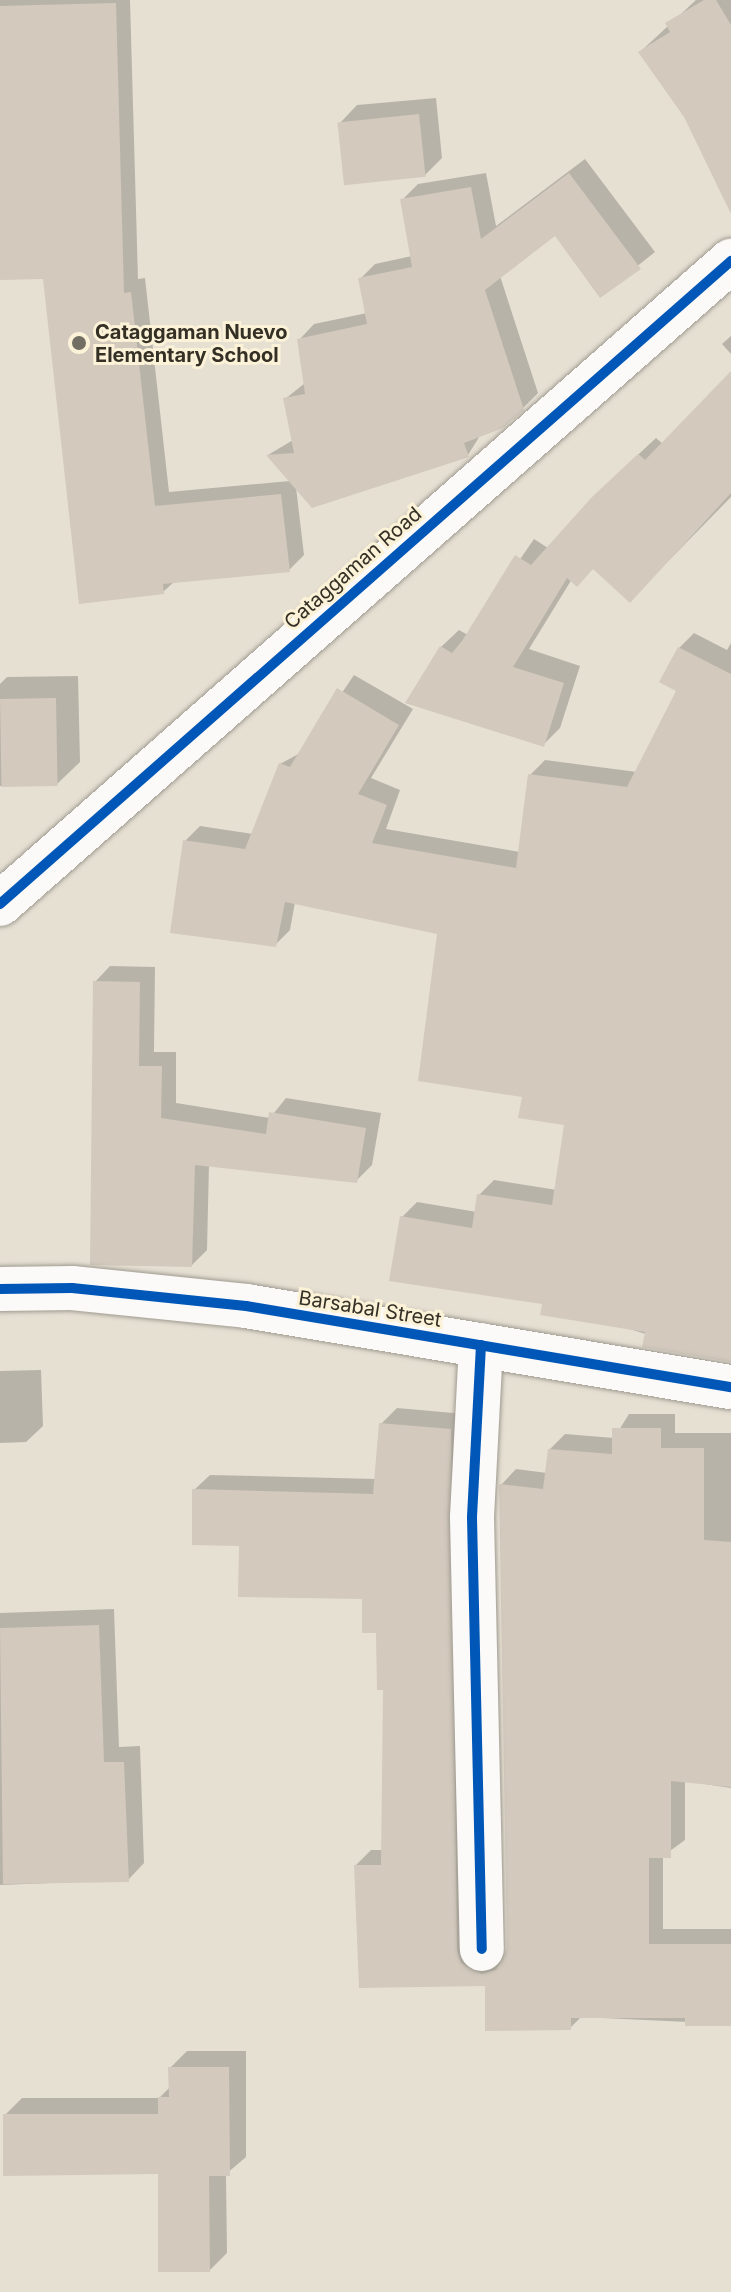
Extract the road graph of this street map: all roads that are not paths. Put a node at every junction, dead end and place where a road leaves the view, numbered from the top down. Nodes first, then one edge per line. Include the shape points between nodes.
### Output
1 (731, 261) edge
2 (0, 904) edge
3 (0, 1289) edge
4 (481, 1345) junction
5 (731, 1387) edge
6 (482, 1949) dead end

1 - 2 street, Cataggaman Road
3 - 4 street, Barsabal Street via 72,1288 246,1306
4 - 5 street, Barsabal Street
4 - 6 street via 472,1518

